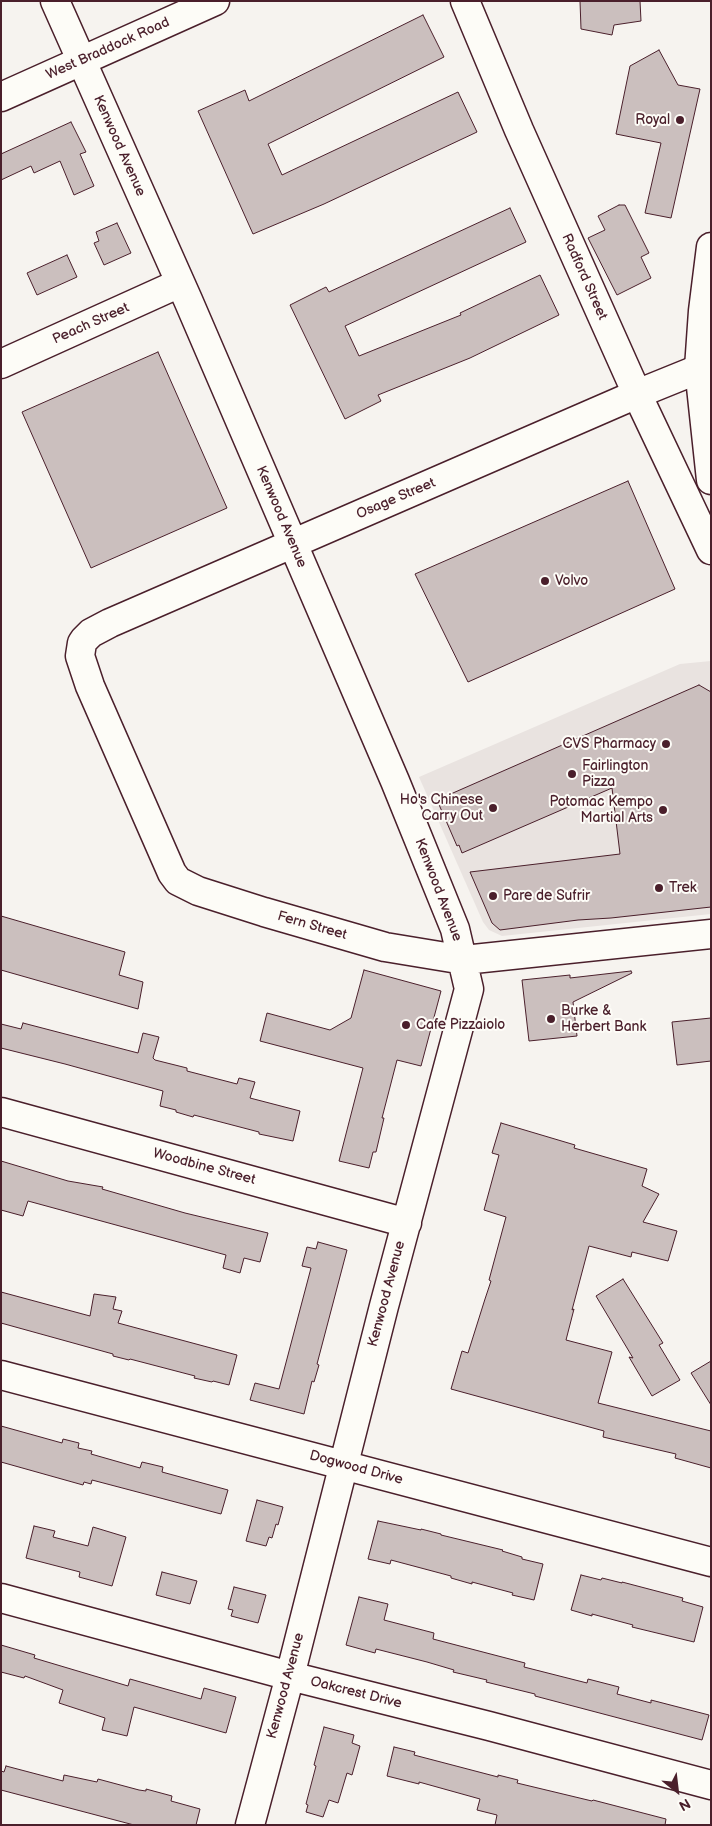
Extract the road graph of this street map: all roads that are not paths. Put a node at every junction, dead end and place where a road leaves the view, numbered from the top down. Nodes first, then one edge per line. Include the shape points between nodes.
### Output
1 (55, 1) edge
2 (215, 1) edge
3 (465, 1) edge
4 (81, 61) junction
5 (1, 97) edge
6 (711, 247) edge
7 (180, 283) junction
8 (1, 364) edge
9 (705, 366) edge
10 (637, 394) junction
11 (711, 480) edge
12 (292, 544) junction
13 (711, 550) edge
14 (84, 640) joint
15 (711, 934) edge
16 (464, 960) junction
17 (1, 1112) edge
18 (407, 1223) junction
19 (1, 1375) edge
20 (342, 1464) junction
21 (711, 1562) edge
22 (1, 1598) edge
23 (290, 1676) junction
24 (711, 1785) edge
25 (250, 1825) edge

1 - 4 street, Kenwood Avenue
2 - 4 street, West Braddock Road
3 - 10 street, Radford Street
4 - 5 street, West Braddock Road
4 - 7 street, Kenwood Avenue
6 - 9 street via 703,311
7 - 8 street, Peach Street
7 - 12 street, Kenwood Avenue
9 - 10 street, Osage Street
9 - 11 street
10 - 12 street, Osage Street
10 - 13 street, Radford Street
12 - 14 street, Osage Street via 110,623
12 - 16 street, Kenwood Avenue via 396,781 455,929
14 - 16 street, Fern Street via 80,656 90,686 178,881 198,892 386,946
15 - 16 street, Fern Street
16 - 18 street, Kenwood Avenue via 469,988
17 - 18 street, Woodbine Street
18 - 20 street, Kenwood Avenue
19 - 20 street, Dogwood Drive
20 - 21 street, Dogwood Drive
20 - 23 street, Kenwood Avenue
22 - 23 street, Oakcrest Drive
23 - 24 street, Oakcrest Drive
23 - 25 street, Kenwood Avenue

